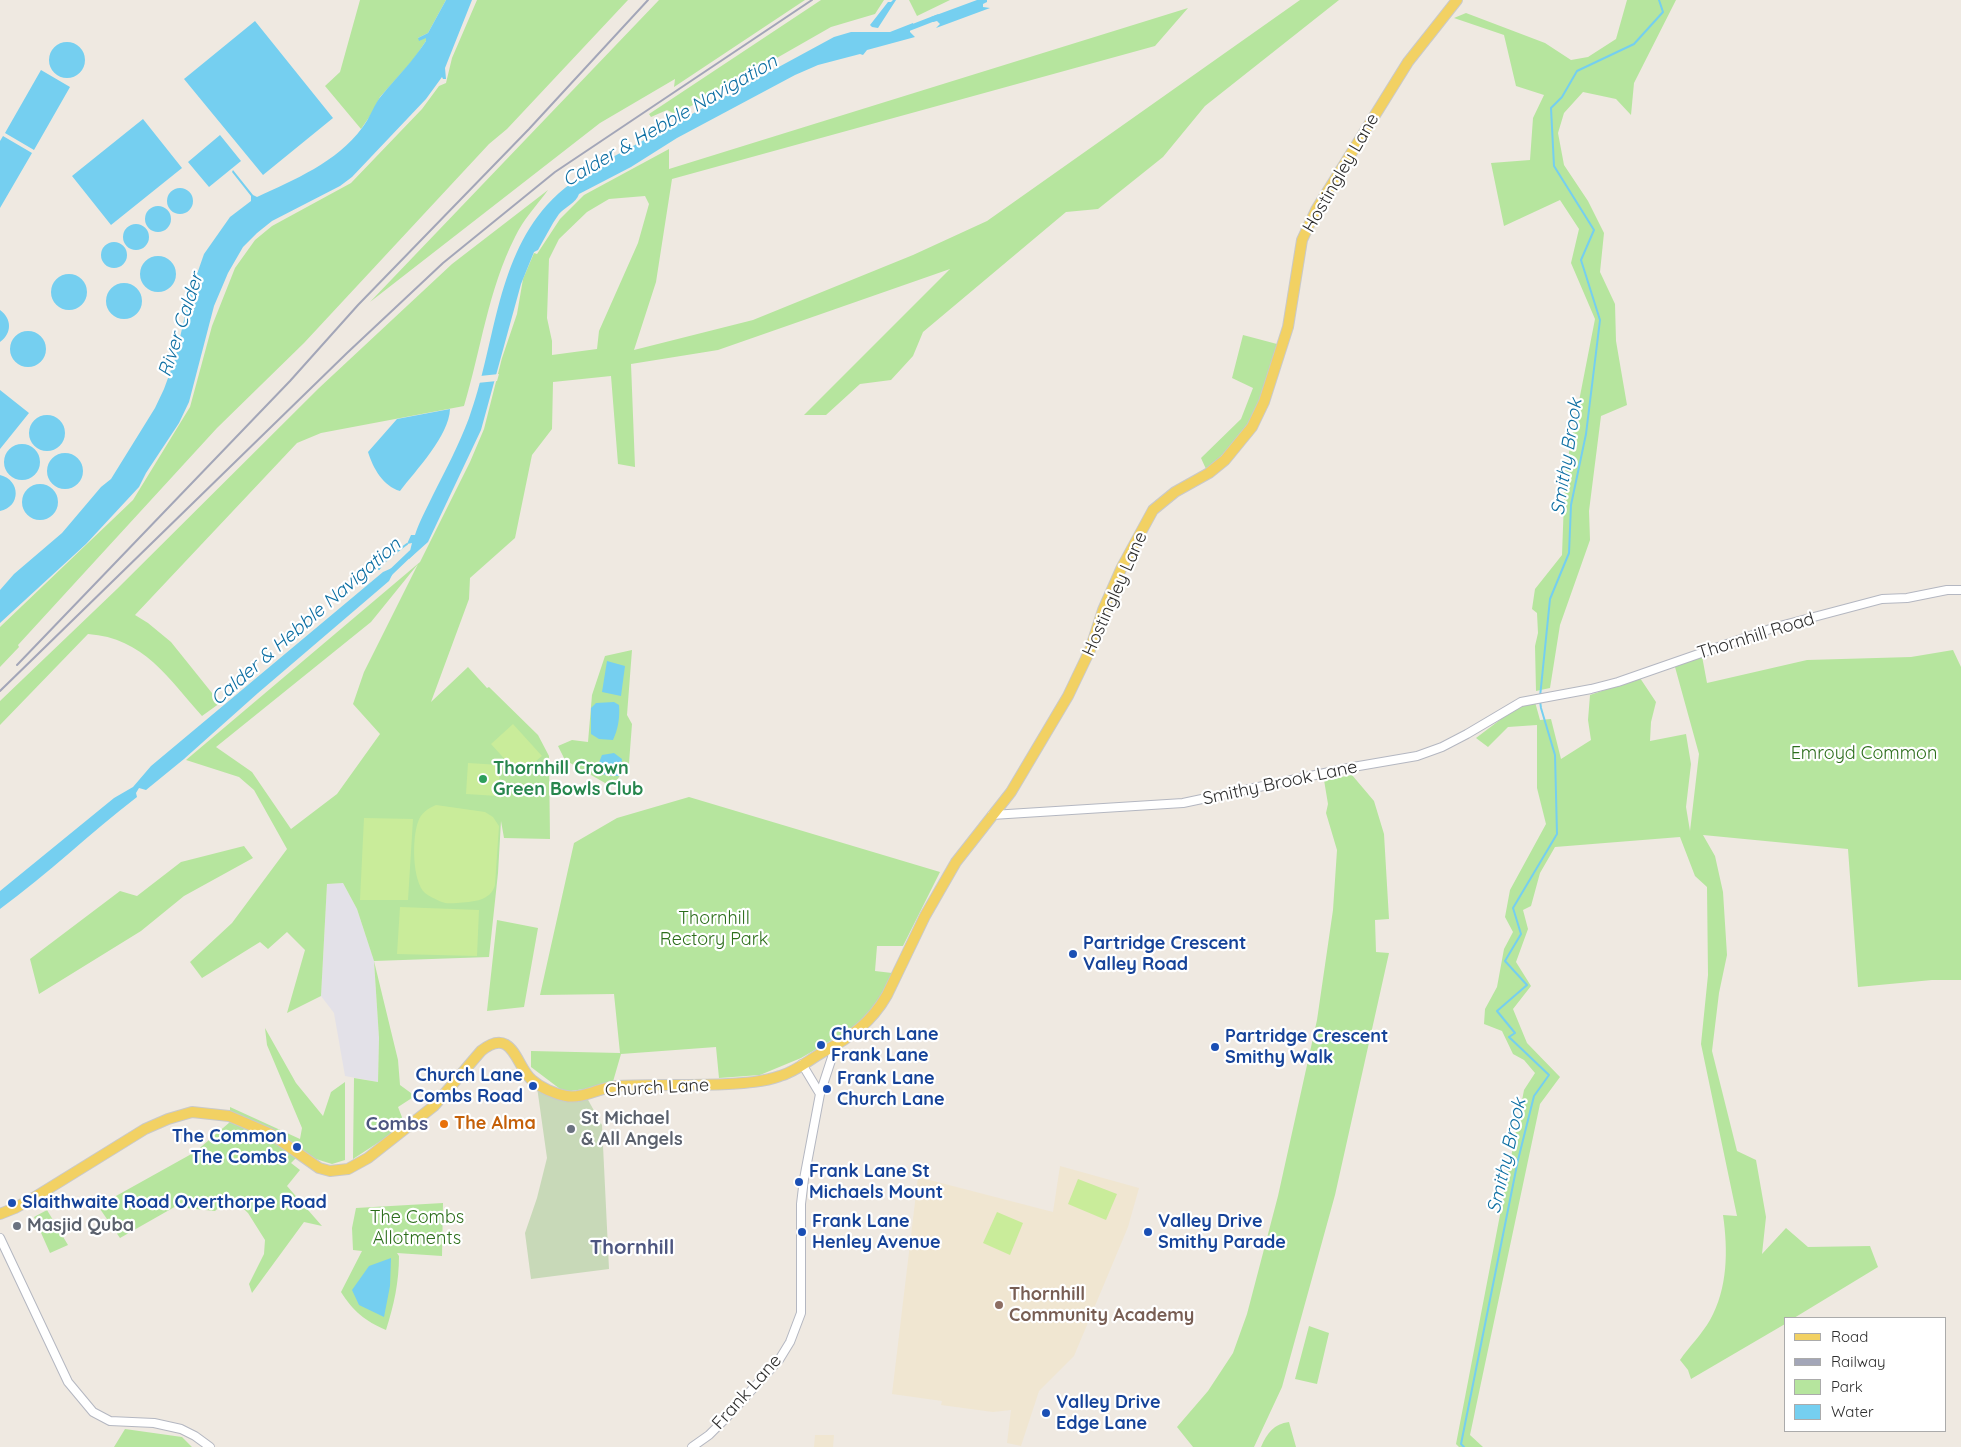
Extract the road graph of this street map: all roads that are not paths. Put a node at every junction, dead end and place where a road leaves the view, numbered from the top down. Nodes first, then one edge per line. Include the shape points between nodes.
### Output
1 (1457, 0) edge
2 (1961, 590) edge
3 (1554, 695) joint
4 (992, 815) junction
5 (838, 1044) junction
6 (802, 1064) junction
7 (820, 1094) junction
8 (0, 1214) edge
9 (0, 1238) edge
10 (210, 1447) edge
11 (692, 1447) edge

1 - 4 main road, Hostingley Lane via 1408,62 1316,210 1302,240 1288,327 1264,402 1252,427 1225,460 1153,510 1122,567 1090,650 1068,696 1027,767
2 - 3 street, Thornhill Road via 1882,599 1776,627 1618,682
3 - 4 street, Smithy Brook Lane via 1517,704 1467,734 1417,756 1183,803
4 - 5 main road, Hostingley Lane via 956,862 925,916 881,1006 859,1030
5 - 6 main road, Church Lane
5 - 7 street, Frank Lane
6 - 7 street
6 - 8 main road, Church Lane via 783,1076 762,1082 617,1086 570,1097 558,1095 532,1080 513,1049 499,1044 486,1047 434,1106 364,1161 341,1171 319,1168 271,1134 229,1116 192,1112 145,1129 35,1197
7 - 11 street, Frank Lane via 801,1204 801,1313 779,1360 709,1435
9 - 10 street via 68,1382 93,1412 110,1421 154,1423 181,1429

